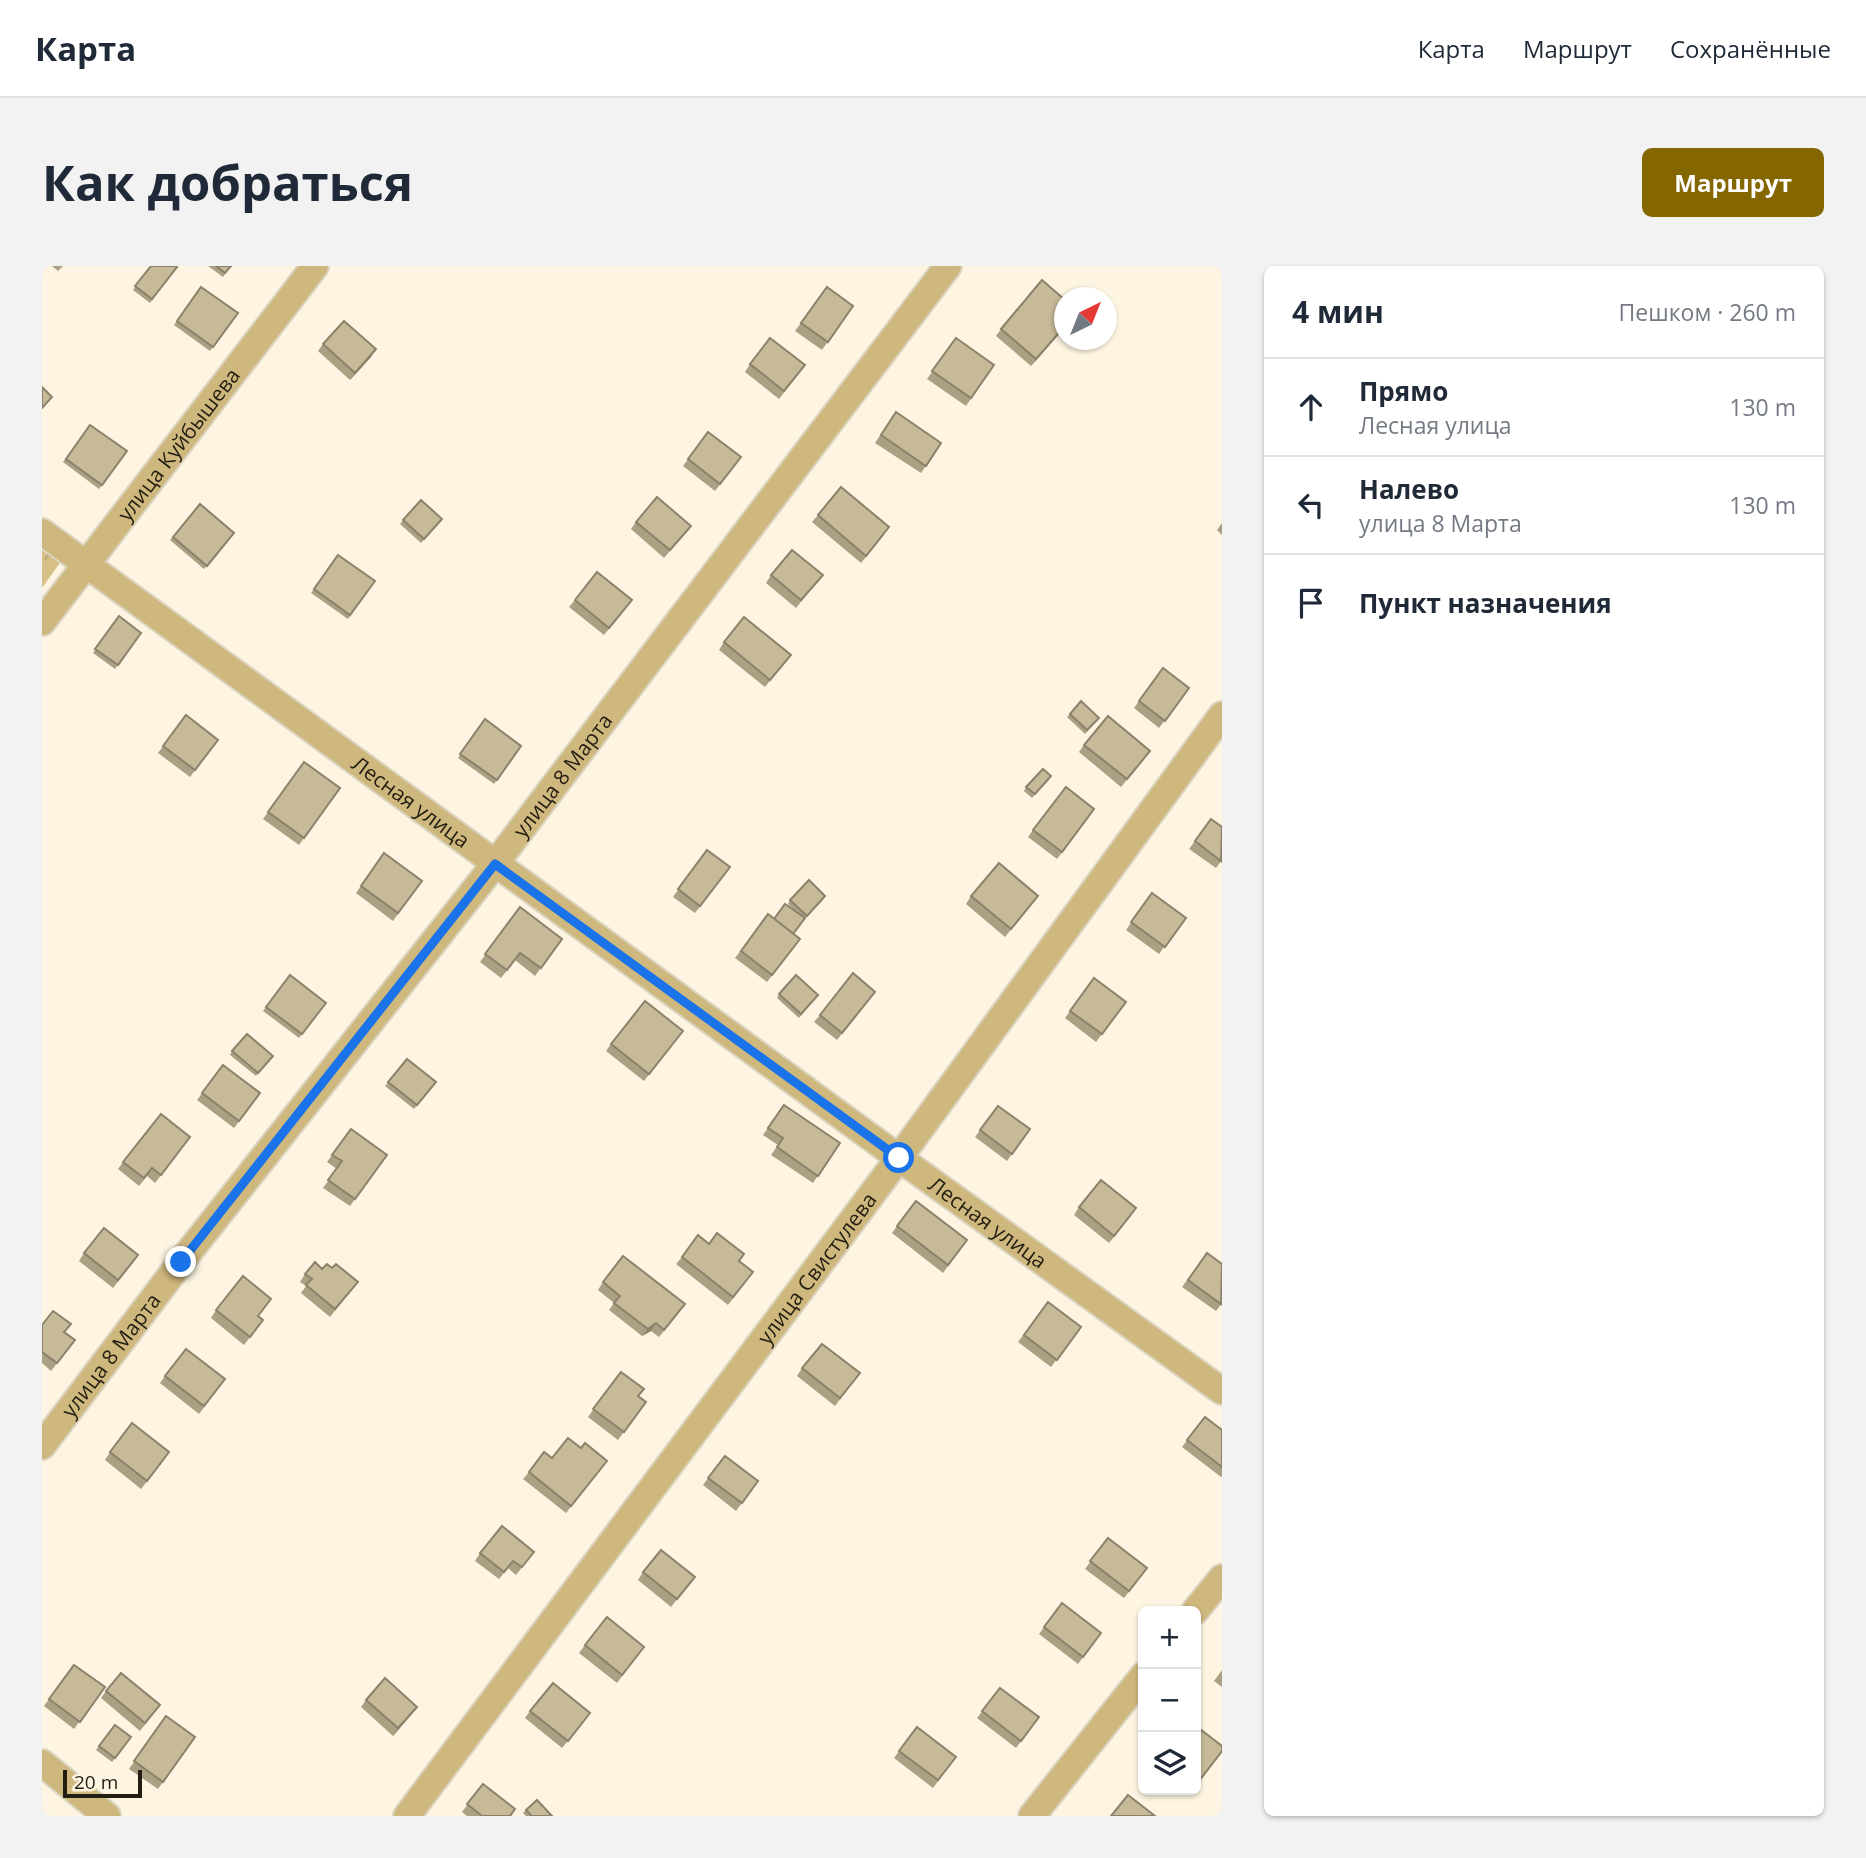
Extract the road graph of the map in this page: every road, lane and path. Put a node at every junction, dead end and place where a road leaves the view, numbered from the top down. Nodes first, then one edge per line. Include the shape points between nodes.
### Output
1 (314, 266) edge
2 (948, 266) edge
3 (42, 533) edge
4 (85, 565) junction
5 (42, 622) edge
6 (1222, 715) edge
7 (495, 864) junction
8 (899, 1158) junction
9 (1222, 1391) edge
10 (42, 1446) edge
11 (1222, 1577) edge
12 (1199, 1606) edge
13 (1138, 1682) edge
14 (42, 1763) edge
15 (107, 1816) edge
16 (407, 1816) edge
17 (1032, 1816) edge

1 - 4 street, улица Куйбышева
2 - 7 street, улица 8 Марта
3 - 4 street, Лесная улица
4 - 5 street, улица Куйбышева
4 - 7 street, Лесная улица
6 - 8 street, улица Свистулева
7 - 8 street, Лесная улица
7 - 10 street, улица 8 Марта
8 - 9 street, Лесная улица
8 - 16 street, улица Свистулева
11 - 12 street
13 - 17 street
14 - 15 street

